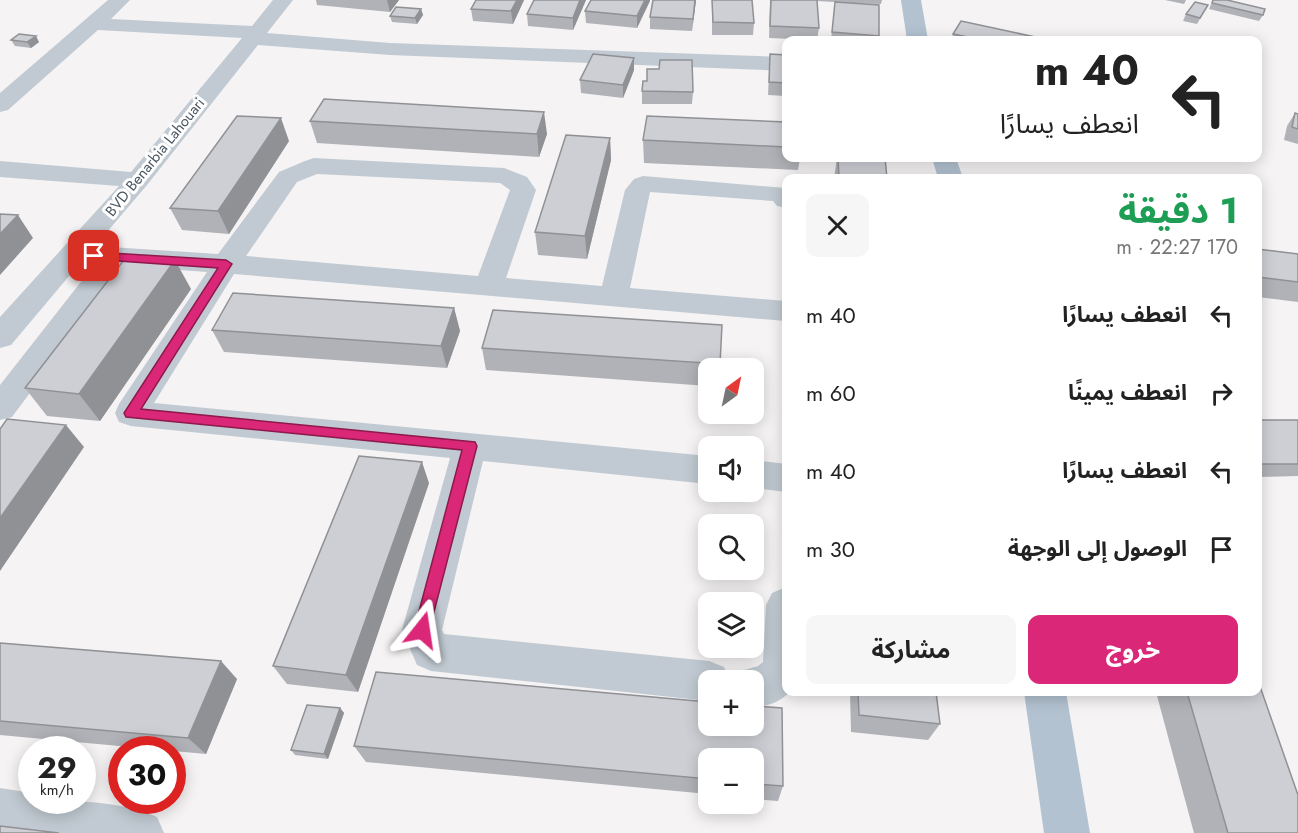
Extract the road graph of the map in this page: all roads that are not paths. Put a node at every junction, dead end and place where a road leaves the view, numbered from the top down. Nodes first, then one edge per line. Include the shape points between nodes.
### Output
1 (120, 0) edge
2 (283, 0) edge
3 (911, 0) edge
4 (93, 24) junction
5 (254, 35) junction
6 (917, 36) edge
7 (782, 64) edge
8 (10, 86) edge
9 (0, 105) edge
10 (0, 170) edge
11 (138, 180) junction
12 (782, 196) edge
13 (73, 254) junction
14 (116, 257) junction
15 (226, 264) junction
16 (489, 286) junction
17 (614, 296) junction
18 (782, 311) edge
19 (0, 337) edge
20 (0, 408) edge
21 (470, 446) junction
22 (698, 469) edge
23 (764, 475) edge
24 (782, 478) edge
25 (782, 672) edge
26 (698, 680) edge
27 (764, 687) edge
28 (1046, 696) edge
29 (0, 810) edge
30 (141, 833) edge
31 (1067, 833) edge

1 - 4 street
2 - 5 street, BVD Benarbia Lahouari
3 - 6 main road
4 - 5 street
4 - 8 street
5 - 7 street via 390,49
5 - 11 street, BVD Benarbia Lahouari
8 - 9 street
10 - 11 street
11 - 13 street, BVD Benarbia Lahouari
12 - 17 street via 644,184 638,190
13 - 14 street
13 - 19 street, BVD Benarbia Lahouari
14 - 15 street
14 - 20 street
15 - 16 street
15 - 16 street via 288,177 303,169 314,166 504,176 518,182 523,190
15 - 21 street via 131,413
16 - 17 street
17 - 18 street
21 - 22 street
21 - 26 street via 422,630 430,652
23 - 24 street
25 - 27 street
28 - 31 main road
29 - 30 street

